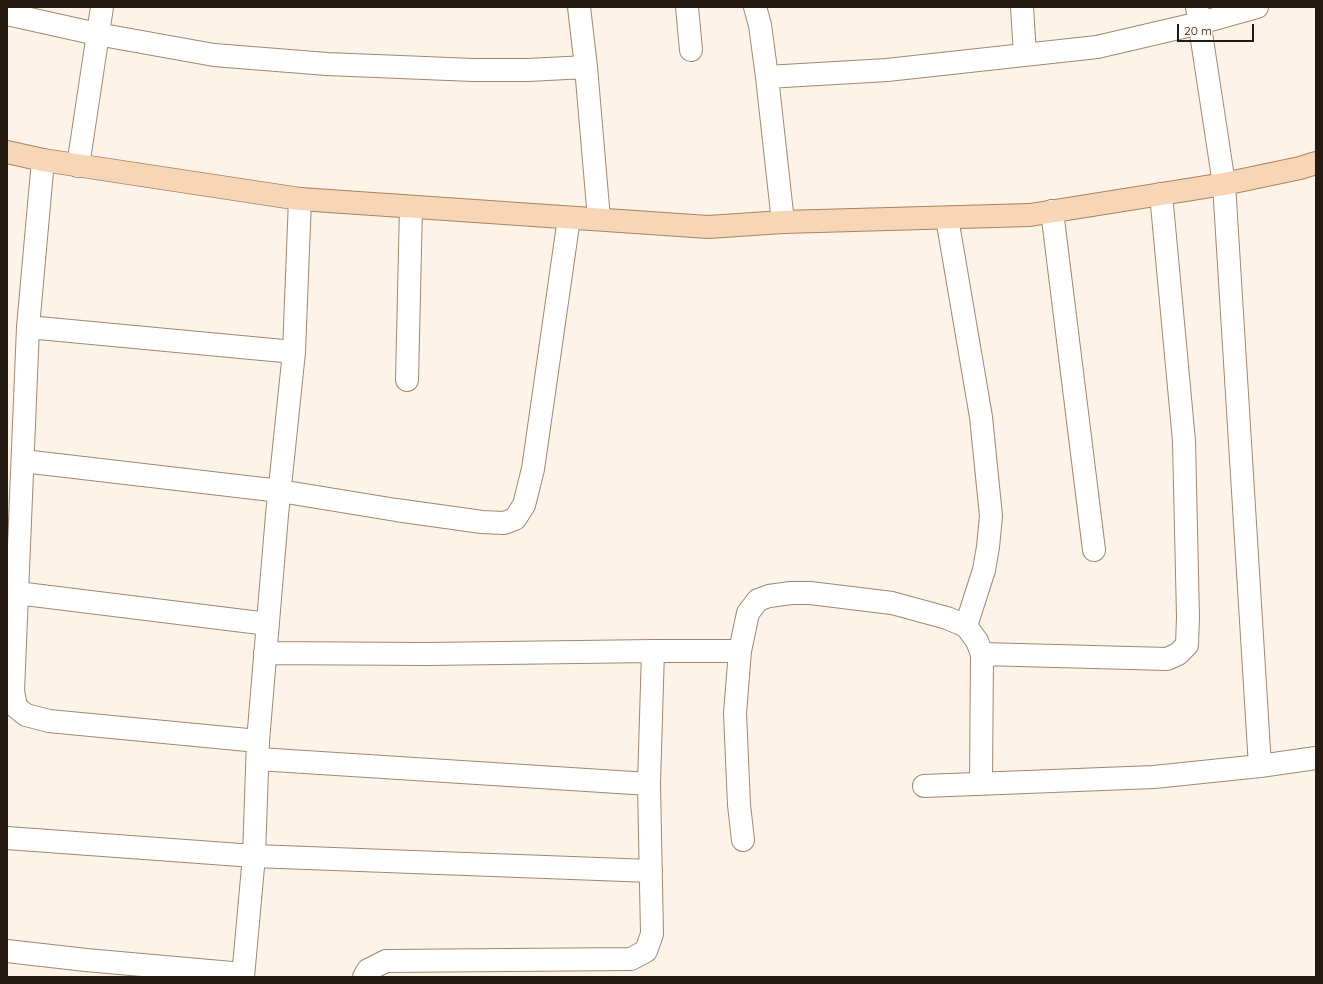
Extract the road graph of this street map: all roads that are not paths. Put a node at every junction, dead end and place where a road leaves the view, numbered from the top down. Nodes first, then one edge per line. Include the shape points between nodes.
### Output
1 (102, 7) edge
2 (579, 7) edge
3 (687, 7) edge
4 (755, 7) edge
5 (1022, 7) edge
6 (1257, 7) edge
7 (7, 14) edge
8 (1198, 15) edge
9 (97, 34) junction
10 (690, 50) dead end
11 (1025, 55) junction
12 (586, 68) junction
13 (767, 77) junction
14 (7, 152) edge
15 (43, 160) junction
16 (1316, 163) edge
17 (78, 166) junction
18 (1224, 184) junction
19 (1160, 194) junction
20 (300, 199) junction
21 (412, 207) junction
22 (1052, 211) junction
23 (569, 218) junction
24 (946, 218) junction
25 (599, 219) junction
26 (783, 222) junction
27 (28, 327) junction
28 (294, 352) junction
29 (407, 380) dead end
30 (23, 461) junction
31 (280, 491) junction
32 (1094, 550) dead end
33 (17, 593) junction
34 (268, 624) junction
35 (966, 626) junction
36 (653, 651) junction
37 (740, 651) junction
38 (265, 653) junction
39 (982, 654) junction
40 (258, 750) junction
41 (1316, 758) edge
42 (1260, 766) junction
43 (649, 784) junction
44 (981, 784) junction
45 (924, 786) dead end
46 (7, 838) edge
47 (743, 840) dead end
48 (254, 856) junction
49 (651, 871) junction
50 (7, 951) edge
51 (243, 976) edge
52 (364, 977) edge

1 - 9 street
2 - 12 street
3 - 10 street
4 - 13 street
5 - 11 street
6 - 8 street
7 - 9 street
8 - 11 street via 1097,47
8 - 18 street
9 - 12 street via 214,55 327,64 472,70
9 - 17 street
11 - 13 street via 887,70
12 - 25 street
13 - 26 street
14 - 15 main road
15 - 17 main road
15 - 27 street
16 - 18 main road
17 - 20 main road
18 - 19 main road
18 - 42 street
19 - 22 main road
19 - 39 street via 1184,441 1188,617 1186,645 1178,654 1167,659
20 - 21 main road
20 - 28 street
21 - 23 main road
21 - 29 street
22 - 24 main road via 1030,215
22 - 32 street
23 - 25 main road
23 - 31 street via 533,469 524,506 515,519 504,523 482,522
24 - 26 main road
24 - 35 street via 980,417 991,516 984,570
25 - 26 main road via 708,227
27 - 28 street
27 - 30 street
28 - 31 street
30 - 31 street
30 - 33 street
31 - 34 street
33 - 34 street
33 - 40 street via 13,691 16,708 26,715 50,721
34 - 38 street
35 - 37 street via 947,618 892,603 791,593 758,600 748,613
35 - 39 street
36 - 37 street
36 - 38 street
36 - 43 street
37 - 47 street via 735,713
38 - 40 street
39 - 44 street
40 - 43 street
40 - 48 street
41 - 42 street
42 - 44 street via 1154,777
43 - 49 street
44 - 45 street
46 - 48 street
48 - 49 street
48 - 51 street
49 - 52 street via 652,934 646,950 631,959 386,961 368,970
50 - 51 street

